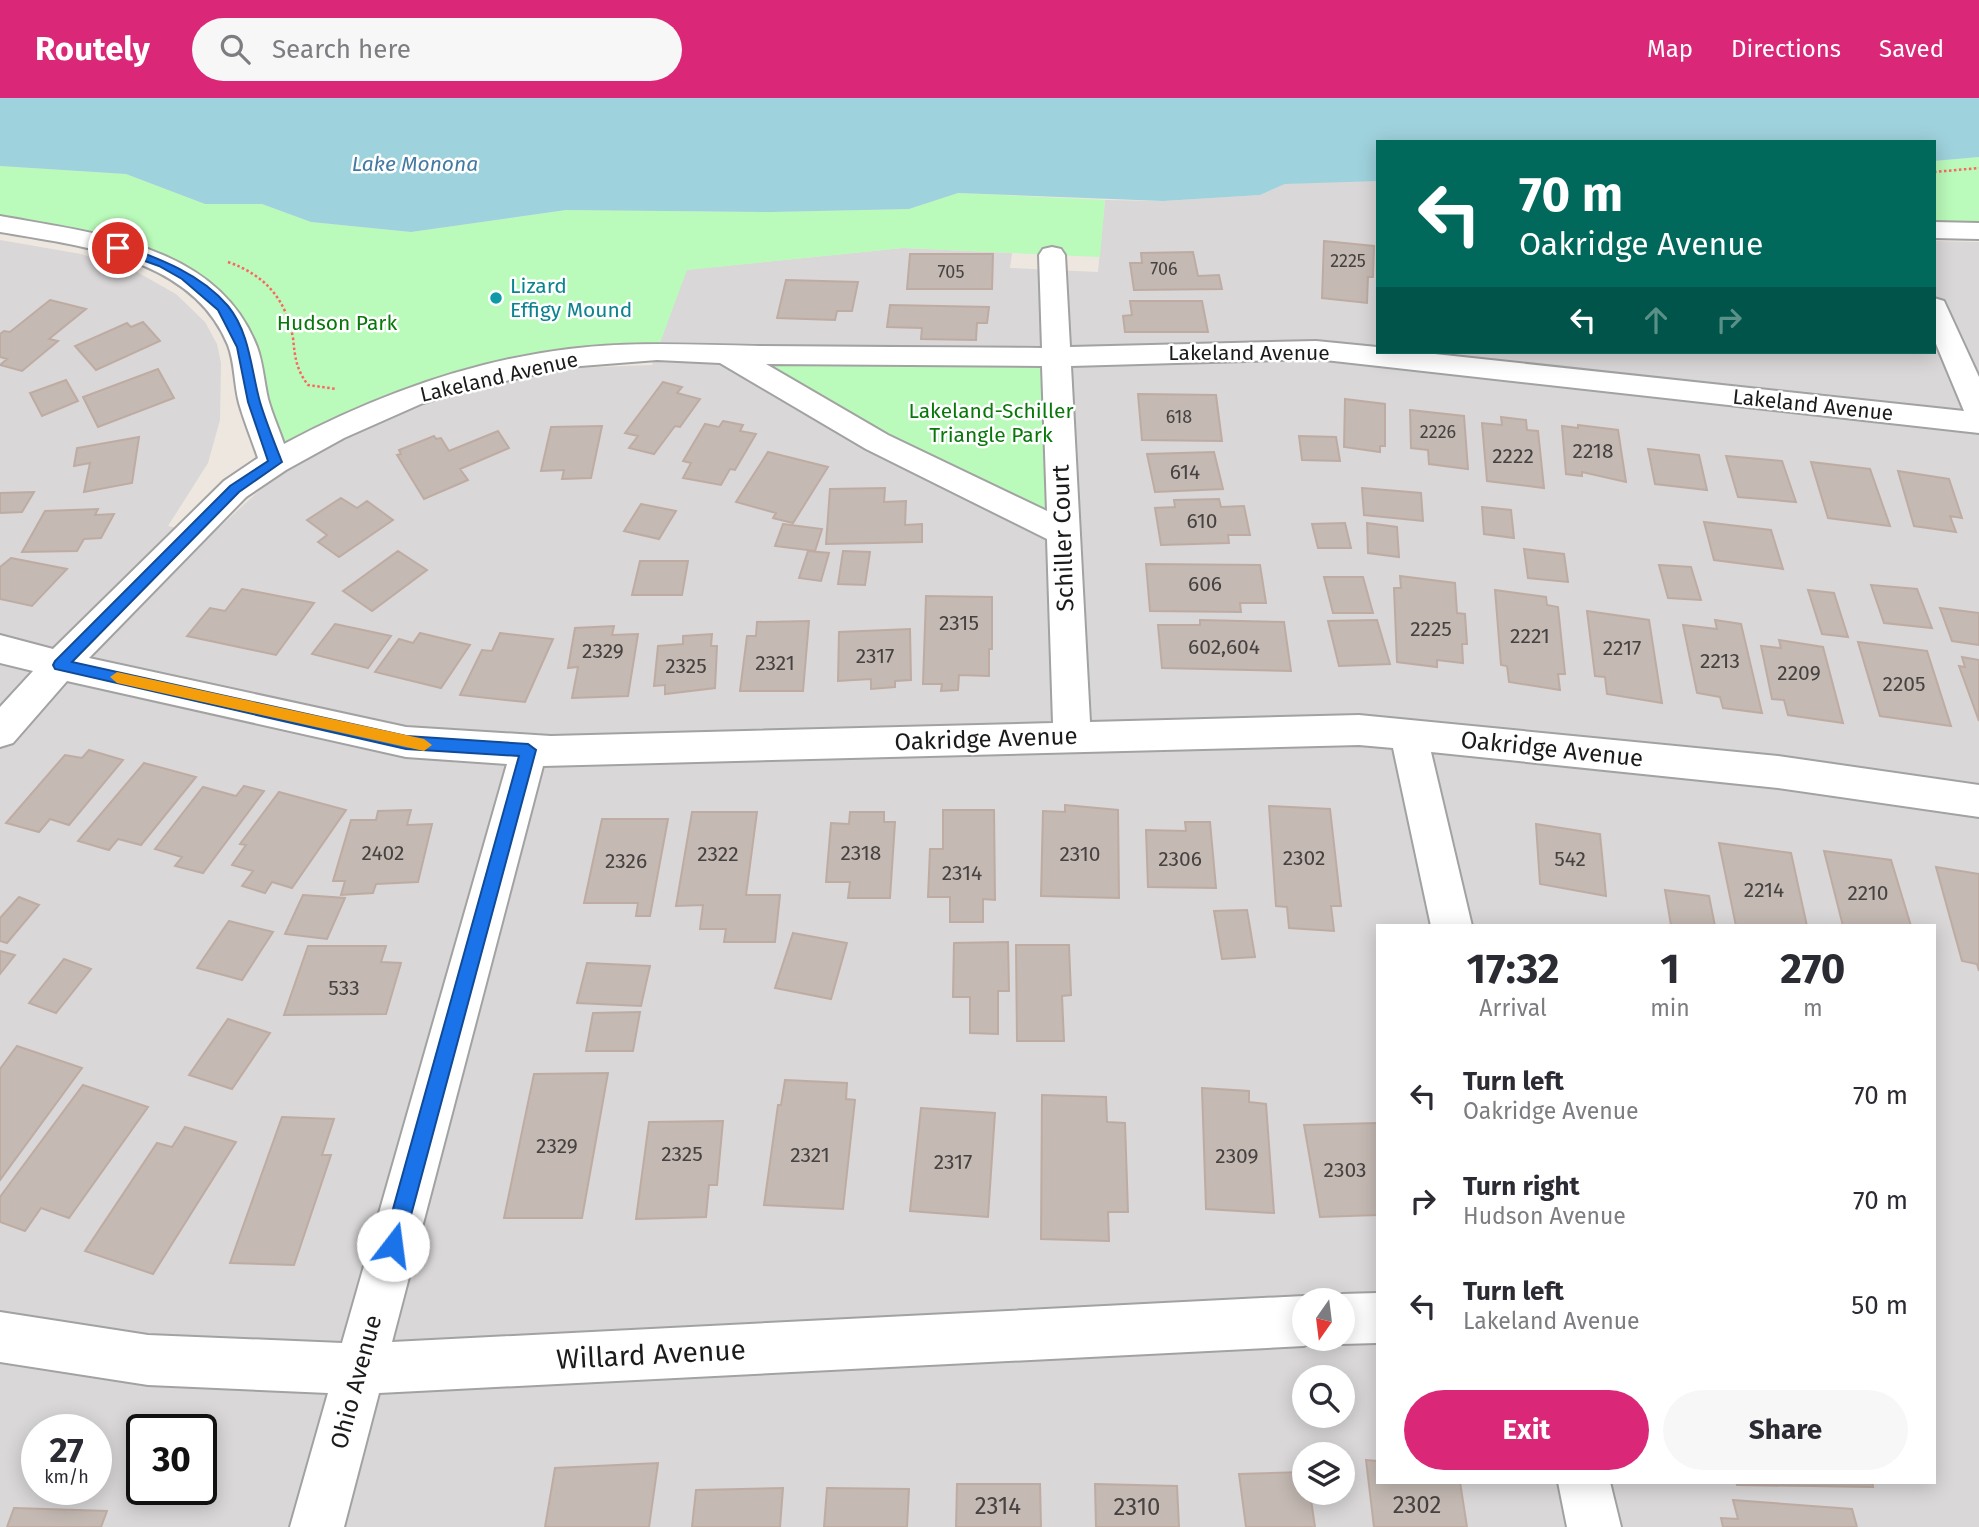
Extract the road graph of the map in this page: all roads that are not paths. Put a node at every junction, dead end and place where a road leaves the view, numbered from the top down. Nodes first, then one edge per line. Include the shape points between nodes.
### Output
1 (0, 223) edge
2 (1936, 230) edge
3 (1979, 231) edge
4 (1052, 256) dead end
5 (1936, 312) edge
6 (725, 354) junction
7 (1055, 357) junction
8 (1979, 411) edge
9 (1979, 423) edge
10 (275, 462) junction
11 (1063, 533) junction
12 (0, 649) edge
13 (60, 665) junction
14 (0, 732) edge
15 (1408, 735) junction
16 (1072, 736) junction
17 (528, 750) junction
18 (1979, 801) edge
19 (1452, 924) edge
20 (1376, 1318) edge
21 (1355, 1319) edge
22 (1292, 1322) edge
23 (0, 1337) edge
24 (360, 1368) junction
25 (1584, 1484) edge
26 (317, 1527) edge
27 (1594, 1527) edge

1 - 10 street via 136,253 186,277 223,309 243,347 254,402
2 - 3 street
4 - 7 street, Schiller Court
5 - 8 street
6 - 7 street, Lakeland Avenue
6 - 10 street, Lakeland Avenue via 657,351 568,358 474,378 413,396
6 - 11 street, Lakeland Avenue via 877,442
7 - 9 street, Lakeland Avenue via 1316,350
7 - 11 street, Schiller Court
10 - 13 street, Lakeland Avenue via 235,489
11 - 16 street, Schiller Court
12 - 13 street, Oakridge Avenue
13 - 14 street, Lakeland Avenue
13 - 17 street, Oakridge Avenue via 406,742
15 - 16 street, Oakridge Avenue via 1359,730
15 - 18 street, Oakridge Avenue via 1778,772
15 - 19 street
16 - 17 street, Oakridge Avenue
17 - 24 street, Ohio Avenue
20 - 21 street
22 - 24 street, Willard Avenue
23 - 24 street, Willard Avenue via 148,1360
24 - 26 street, Ohio Avenue
25 - 27 street

